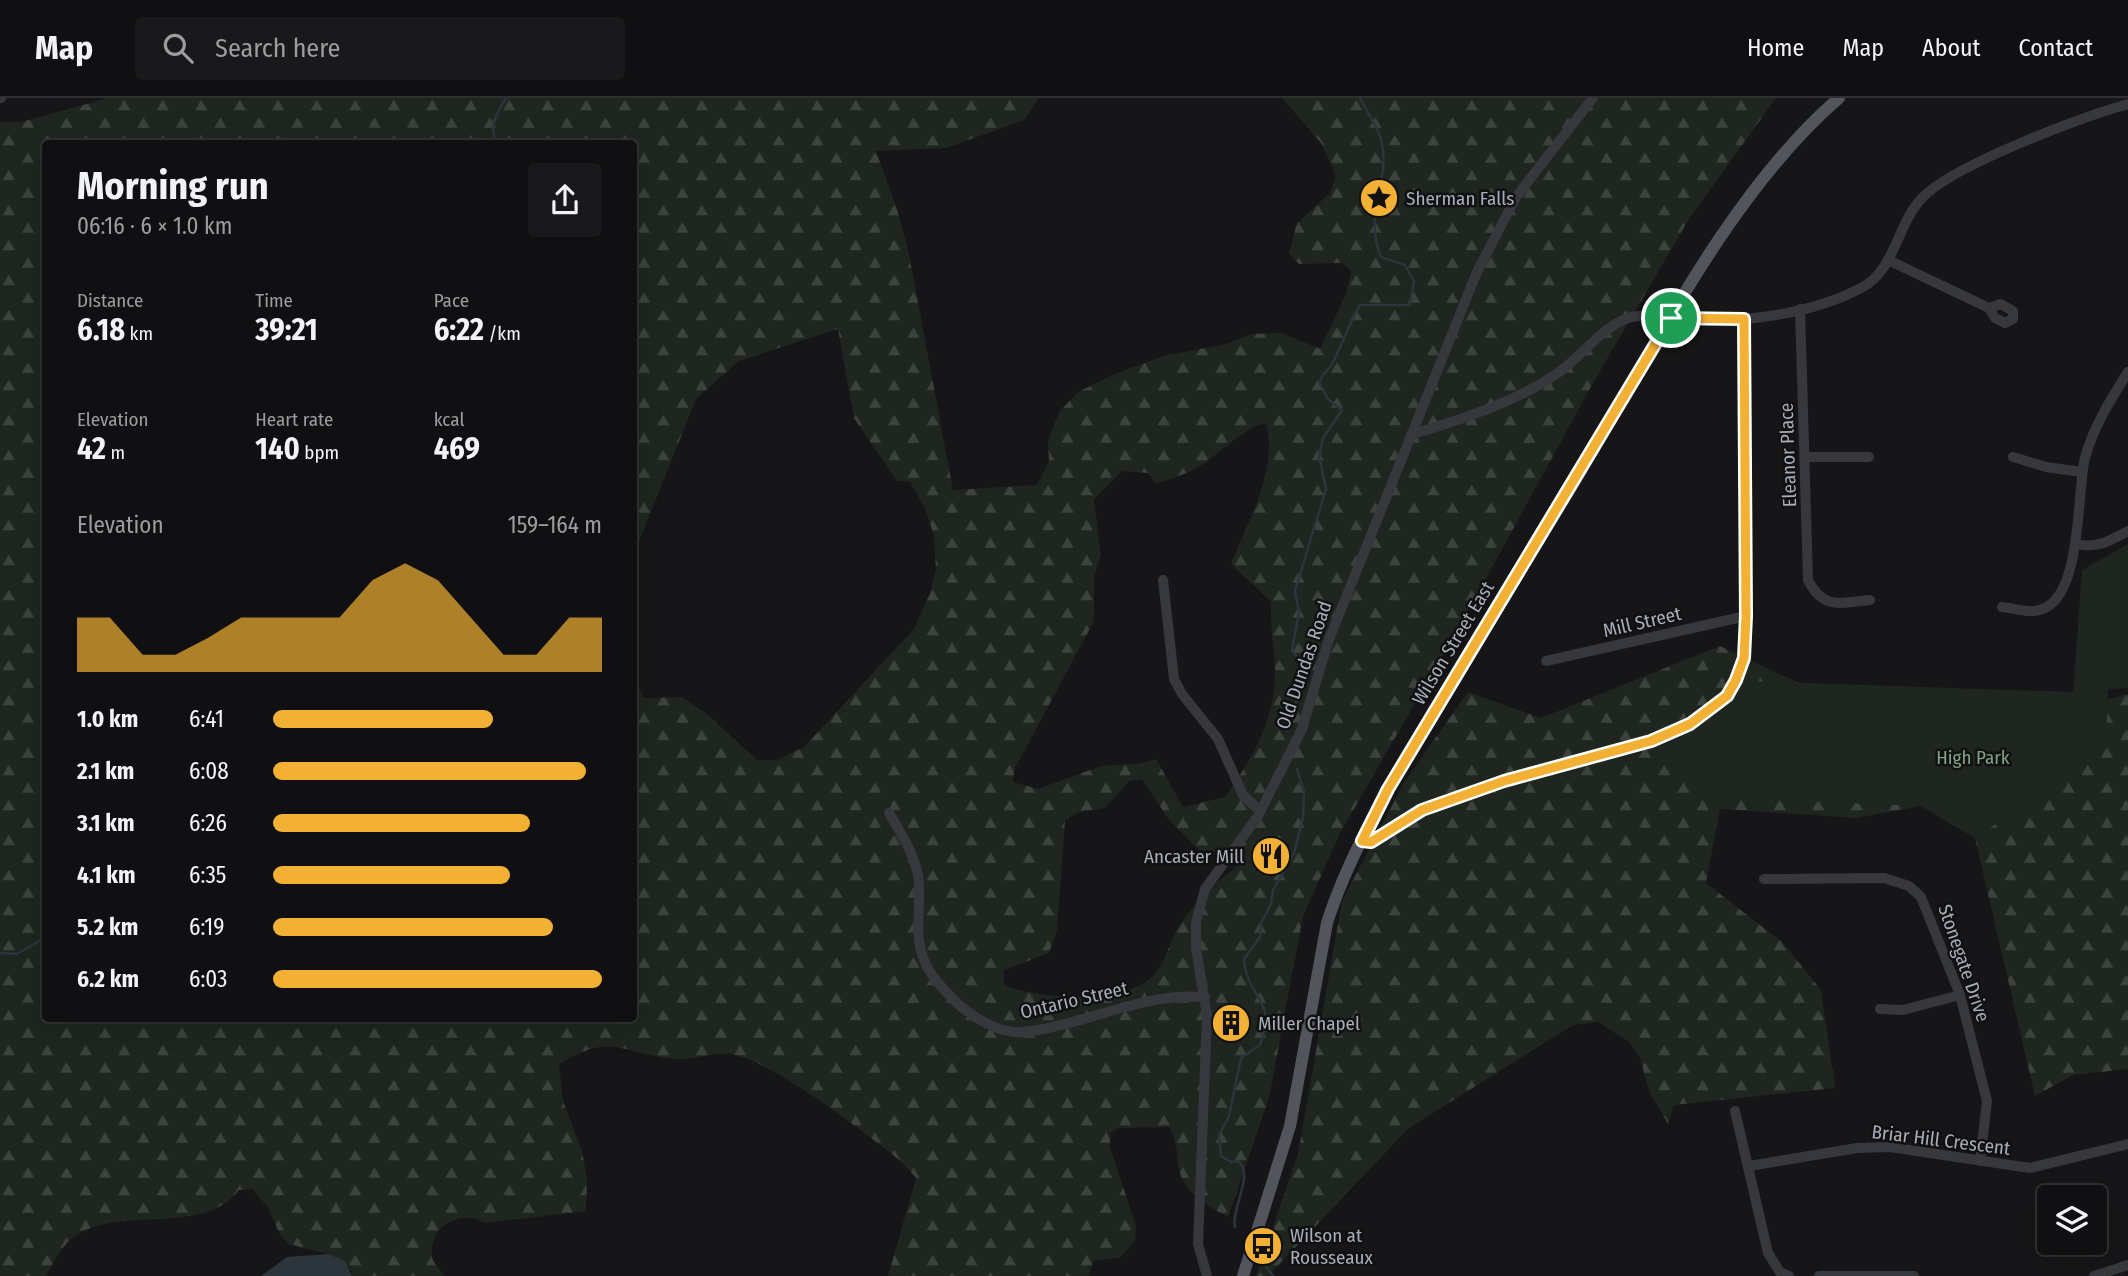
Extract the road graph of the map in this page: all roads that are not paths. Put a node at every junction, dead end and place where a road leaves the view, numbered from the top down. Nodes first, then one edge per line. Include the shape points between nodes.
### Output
1 (1593, 98) edge
2 (1839, 98) edge
3 (2128, 104) edge
4 (1888, 260) junction
5 (1989, 308) dead end
6 (1800, 309) junction
7 (1671, 318) junction
8 (1744, 319) junction
9 (2128, 372) edge
10 (1412, 435) junction
11 (1806, 457) junction
12 (1869, 457) dead end
13 (2013, 457) dead end
14 (2082, 472) junction
15 (2128, 531) edge
16 (2076, 544) junction
17 (1163, 580) dead end
18 (1870, 600) dead end
19 (2002, 607) dead end
20 (1746, 616) junction
21 (1546, 661) dead end
22 (1261, 811) junction
23 (889, 813) dead end
24 (1362, 841) junction
25 (1764, 879) dead end
26 (1960, 995) junction
27 (1205, 997) junction
28 (1880, 1009) dead end
29 (1735, 1111) dead end
30 (2128, 1144) edge
31 (1980, 1161) junction
32 (1749, 1166) junction
33 (2128, 1265) edge
34 (1207, 1276) edge
35 (1243, 1276) edge
36 (1789, 1276) edge
37 (1819, 1276) edge
38 (1902, 1276) edge
39 (1914, 1276) edge
40 (2094, 1276) edge

1 - 10 street, Old Dundas Road via 1516,197 1497,231
2 - 7 main road, Wilson Street East via 1796,138 1760,184
3 - 4 street via 2029,141 1940,183 1908,218
4 - 5 street
4 - 6 street via 1864,287
6 - 8 street
6 - 11 street, Eleanor Place
7 - 8 street
7 - 10 street via 1628,318 1560,372 1515,396
7 - 24 main road, Wilson Street East via 1388,789
8 - 20 street
9 - 14 street via 2092,436
10 - 22 street, Old Dundas Road via 1328,642 1302,729
11 - 12 street
11 - 18 street, Eleanor Place via 1808,580 1818,598 1840,603
13 - 14 street
14 - 16 street
15 - 16 street via 2104,544
16 - 19 street via 2070,572 2052,603 2036,611
17 - 22 street via 1174,679 1218,739 1243,794
20 - 21 street, Mill Street
20 - 24 street via 1744,658 1736,680 1727,696 1690,724 1651,741 1504,781 1422,810 1371,842
22 - 27 street, Old Dundas Road via 1205,889 1196,922
23 - 27 street, Ontario Street via 918,875 923,960 963,1009 988,1024 1020,1032 1154,998
24 - 35 main road, Wilson Street East via 1327,923 1290,1126
25 - 26 street, Stonegate Drive via 1885,878 1909,886 1927,909
26 - 28 street via 1903,1010
26 - 31 street, Stonegate Drive via 1987,1101
27 - 34 street, Old Dundas Road via 1207,1060 1198,1244
29 - 32 street
30 - 31 street, Briar Hill Crescent via 2029,1168
31 - 32 street, Briar Hill Crescent via 1890,1147
32 - 36 street via 1773,1264
33 - 40 street
37 - 38 street
38 - 39 street

